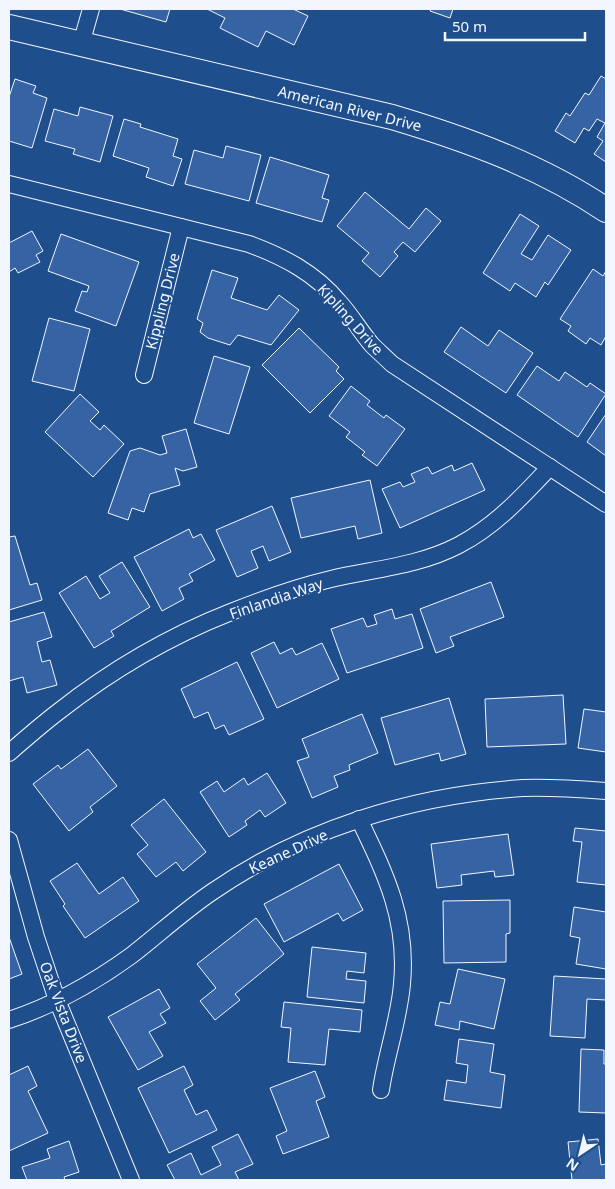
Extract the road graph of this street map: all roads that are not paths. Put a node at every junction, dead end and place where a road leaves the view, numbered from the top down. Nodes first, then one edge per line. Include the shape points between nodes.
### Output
1 (91, 9) edge
2 (9, 26) edge
3 (81, 44) junction
4 (9, 184) edge
5 (606, 210) edge
6 (181, 227) junction
7 (144, 375) dead end
8 (550, 467) junction
9 (606, 504) edge
10 (9, 753) edge
11 (606, 791) edge
12 (359, 819) junction
13 (9, 840) edge
14 (57, 1000) junction
15 (9, 1020) edge
16 (381, 1090) dead end
17 (131, 1180) edge

1 - 3 street
2 - 3 street, American River Drive
3 - 5 street, American River Drive via 392,117 443,132 505,156
4 - 6 street, Kipling Drive
6 - 7 street, Kippling Drive
6 - 8 street, Kipling Drive via 249,244 298,266 339,301 372,345 392,364
8 - 9 street, Kipling Drive
8 - 10 street, Finlandia Way via 487,528 447,551 280,594 182,634 58,711
11 - 12 street, Keane Drive via 525,788 483,792 422,802
12 - 14 street, Keane Drive via 303,841 247,870 212,892 130,956
12 - 16 street via 384,870 395,902 401,935 402,986
13 - 14 street, Oak Vista Drive
14 - 15 street, Keane Drive
14 - 17 street, Oak Vista Drive

